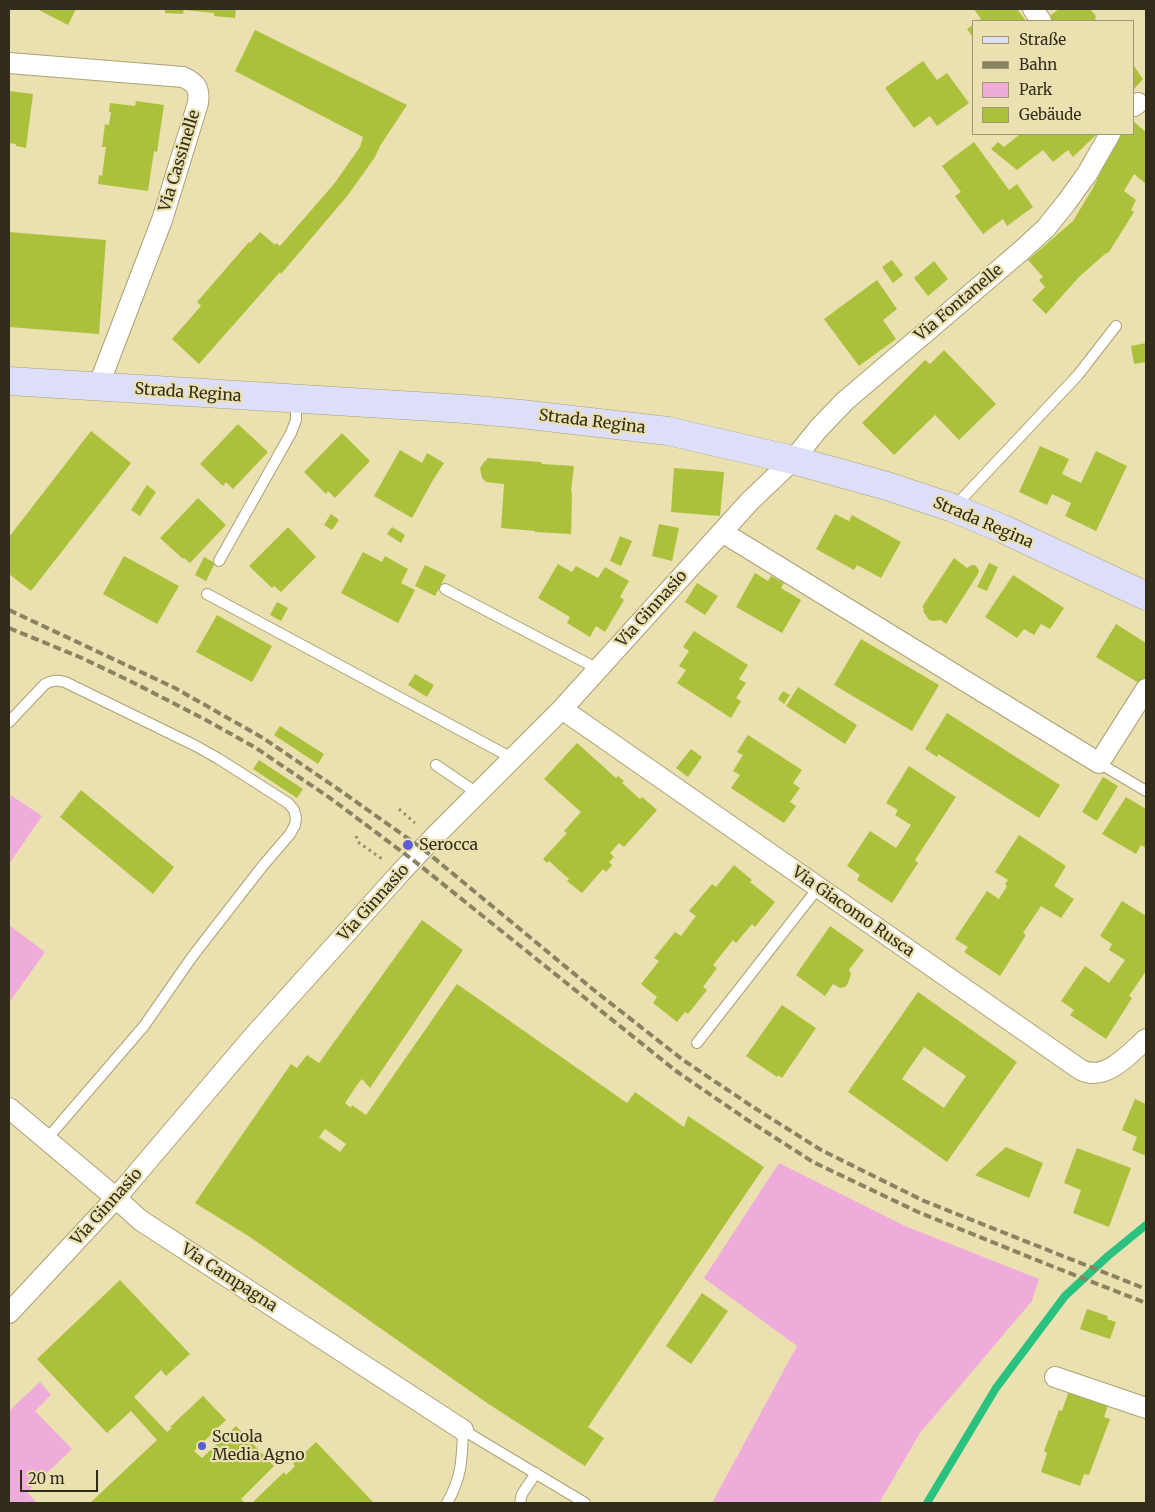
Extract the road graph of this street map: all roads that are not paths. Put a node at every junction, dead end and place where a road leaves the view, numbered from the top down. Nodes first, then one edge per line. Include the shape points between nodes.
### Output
1 (1033, 9) edge
2 (1040, 20) edge
3 (9, 63) edge
4 (1109, 135) edge
5 (1116, 326) dead end
6 (9, 381) edge
7 (98, 387) junction
8 (296, 399) junction
9 (793, 460) junction
10 (952, 508) junction
11 (722, 532) junction
12 (219, 561) dead end
13 (445, 589) dead end
14 (207, 594) dead end
15 (1146, 596) edge
16 (598, 668) junction
17 (1146, 689) edge
18 (562, 709) junction
19 (9, 722) edge
20 (512, 758) junction
21 (1100, 763) junction
22 (436, 765) dead end
23 (1146, 791) edge
24 (477, 793) junction
25 (818, 888) junction
26 (1146, 1040) edge
27 (698, 1043) dead end
28 (9, 1108) edge
29 (46, 1140) junction
30 (116, 1198) junction
31 (9, 1313) edge
32 (1056, 1377) dead end
33 (1146, 1408) edge
34 (463, 1430) junction
35 (536, 1473) junction
36 (448, 1503) edge
37 (520, 1503) edge
38 (585, 1503) edge

1 - 2 street
3 - 7 street, Via Cassinelle via 183,77 197,86 198,103 162,220
4 - 9 street, Via Fontanelle via 1087,174 1046,228 845,401
5 - 10 lane via 1078,375
6 - 7 main road, Strada Regina
7 - 8 main road, Strada Regina
8 - 9 main road, Strada Regina via 466,409 668,431
8 - 12 lane via 296,420 291,433
9 - 10 main road, Strada Regina
9 - 11 street, Via Ginnasio
10 - 15 main road, Strada Regina
11 - 16 street, Via Ginnasio
11 - 21 street
13 - 16 lane
14 - 20 lane
16 - 18 street, Via Ginnasio
17 - 21 street
18 - 20 street, Via Ginnasio
18 - 25 street, Via Giacomo Rusca
19 - 29 lane via 45,684 57,680 65,682 196,746 288,803 296,818 290,834 192,957 144,1026
20 - 24 street, Via Ginnasio
21 - 23 lane
22 - 24 lane
24 - 30 street, Via Ginnasio via 401,872 251,1039
25 - 26 street, Via Giacomo Rusca via 1088,1073 1103,1072 1114,1066
25 - 27 lane
28 - 29 street, Via Campagna
29 - 30 street, Via Campagna
30 - 31 street, Via Ginnasio
30 - 34 street, Via Campagna via 140,1220
32 - 33 street
34 - 35 lane, Via Campagna
34 - 36 lane via 461,1468
35 - 37 lane
35 - 38 lane, Via Campagna

